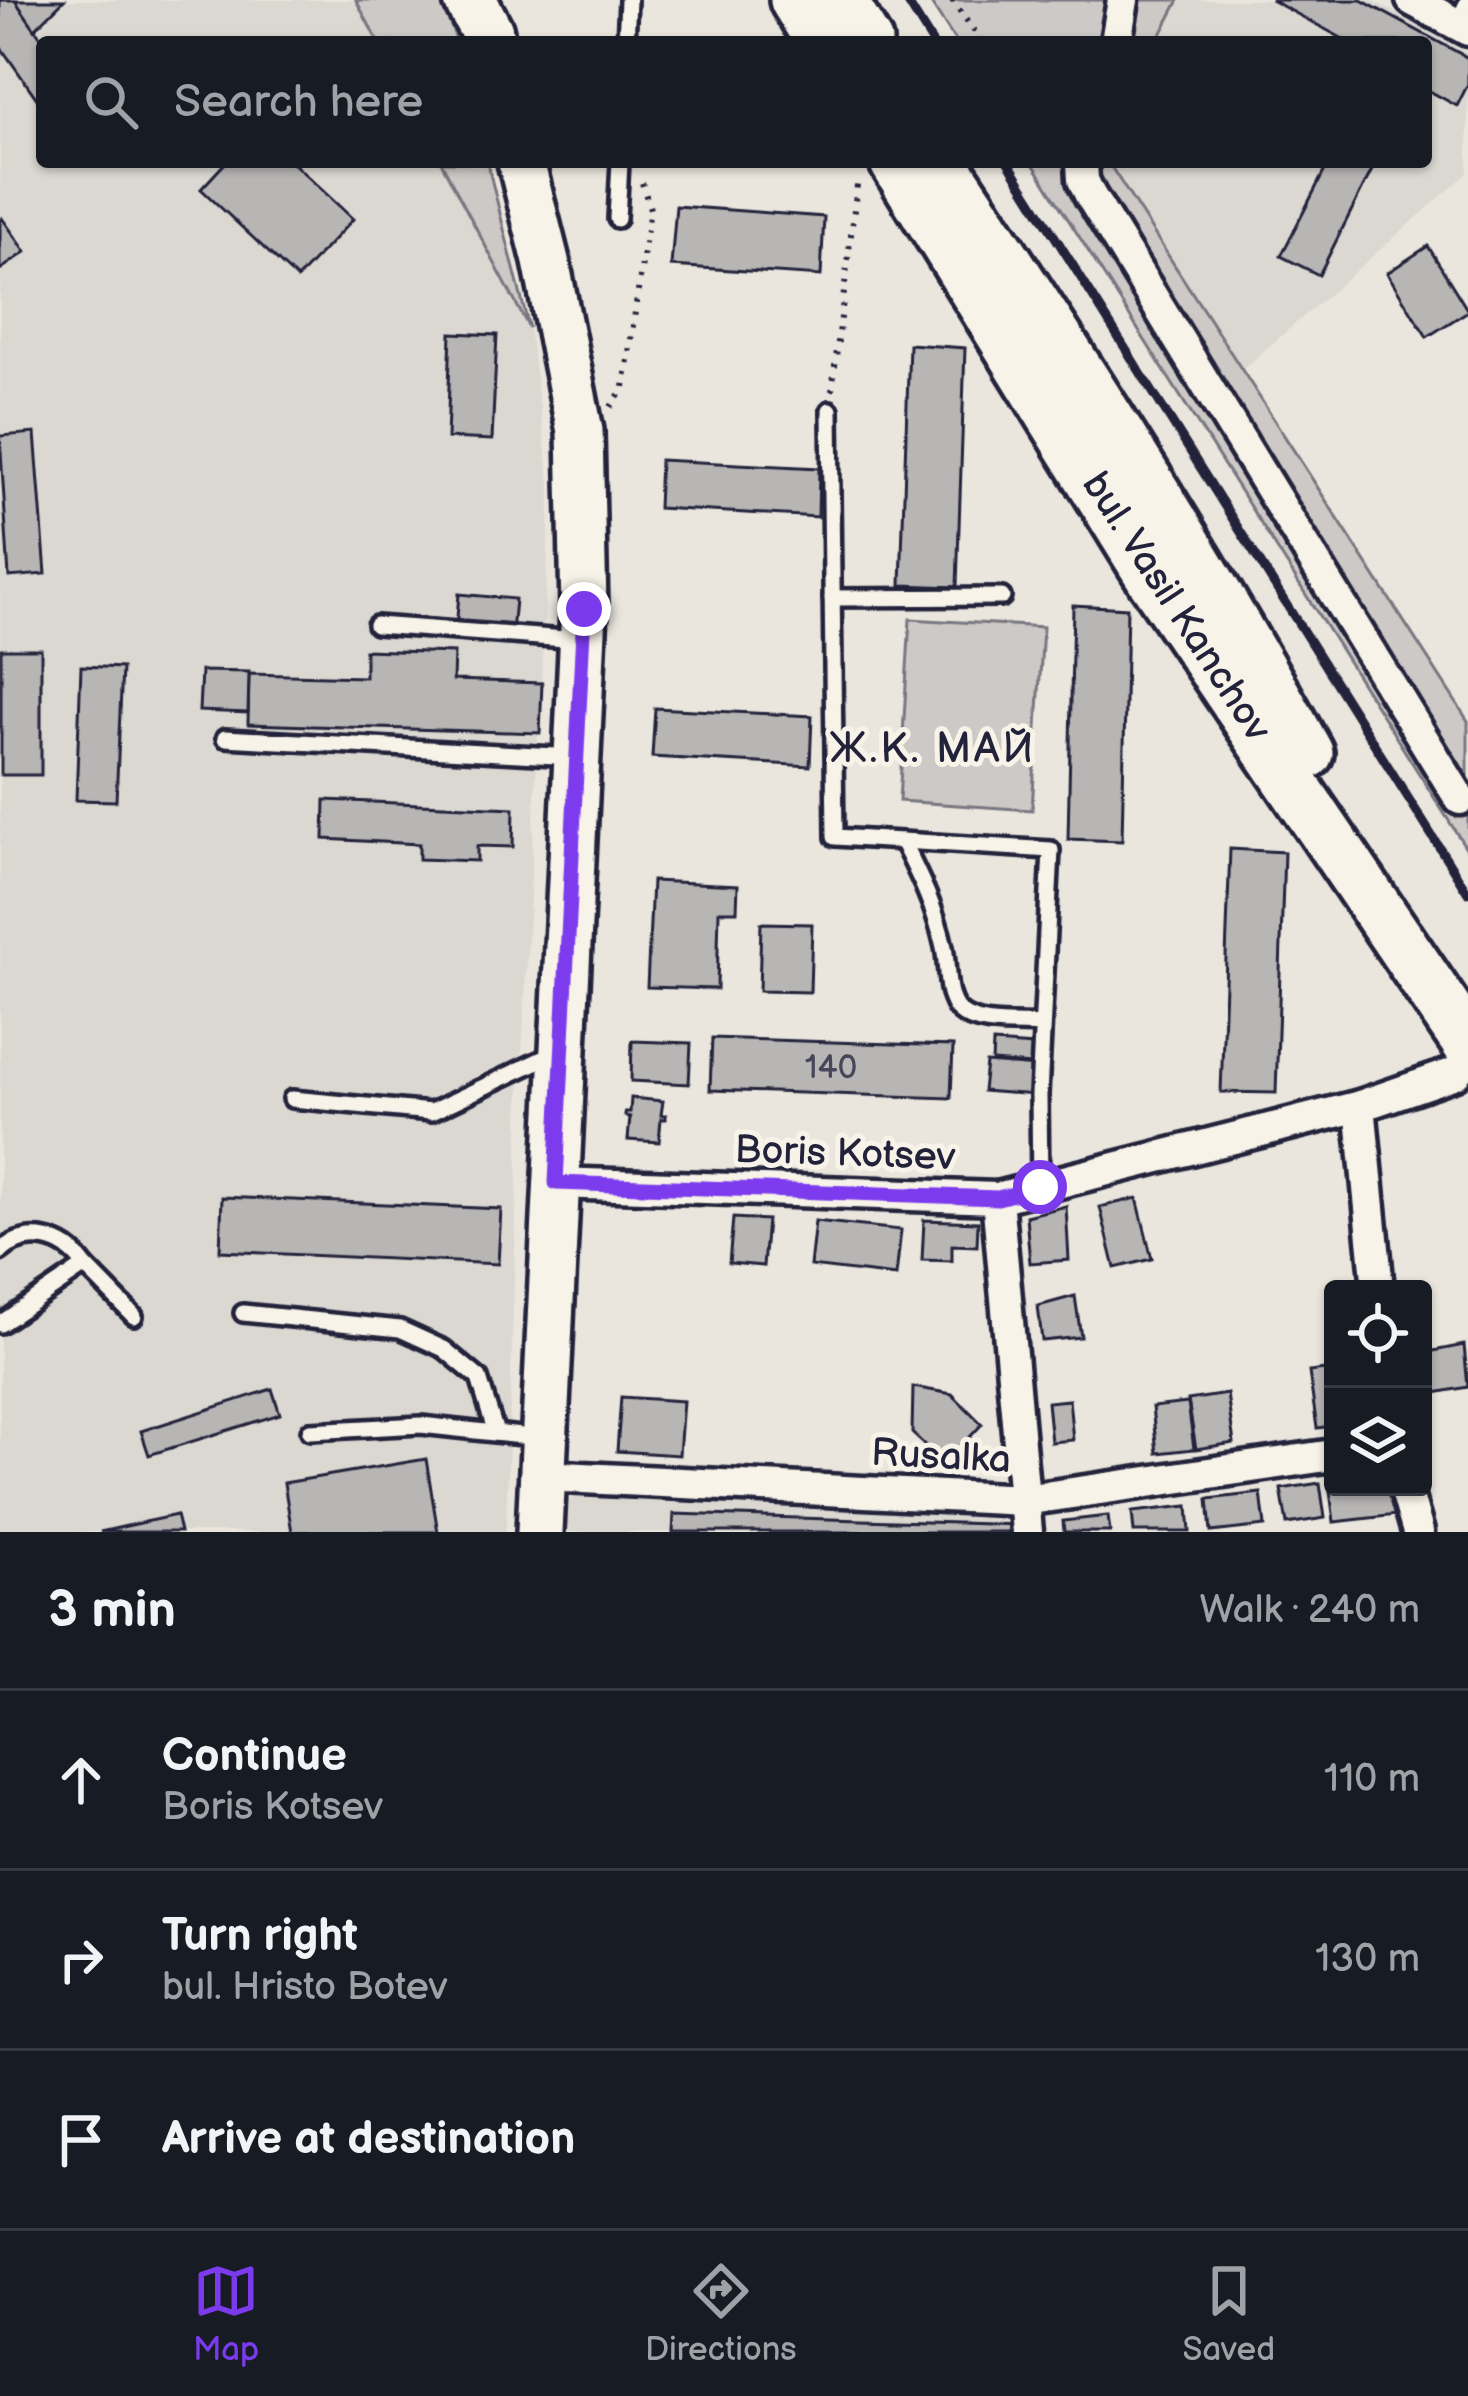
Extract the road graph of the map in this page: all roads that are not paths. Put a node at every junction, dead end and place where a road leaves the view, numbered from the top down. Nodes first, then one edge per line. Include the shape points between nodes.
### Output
1 (628, 0) edge
2 (796, 0) edge
3 (840, 0) edge
4 (1124, 0) edge
5 (1412, 0) edge
6 (1464, 18) edge
7 (626, 36) edge
8 (818, 36) edge
9 (862, 36) edge
10 (1117, 36) edge
11 (522, 168) edge
12 (620, 168) edge
13 (900, 168) edge
14 (945, 168) edge
15 (1082, 168) edge
16 (617, 219) dead end
17 (830, 410) road end
18 (1002, 597) dead end
19 (832, 598) junction
20 (376, 625) dead end
21 (582, 640) junction
22 (225, 738) dead end
23 (578, 758) junction
24 (1460, 800) dead end
25 (902, 841) junction
26 (1042, 1025) junction
27 (1468, 1043) edge
28 (562, 1050) junction
29 (1468, 1059) edge
30 (292, 1099) dead end
31 (1360, 1106) junction
32 (556, 1183) junction
33 (1040, 1187) junction
34 (998, 1198) junction
35 (0, 1252) edge
36 (86, 1266) junction
37 (1377, 1280) edge
38 (243, 1313) dead end
39 (134, 1316) dead end
40 (0, 1324) edge
41 (310, 1431) dead end
42 (496, 1433) junction
43 (1324, 1456) edge
44 (543, 1457) junction
45 (1408, 1496) edge
46 (1024, 1500) junction
47 (540, 1532) edge
48 (1027, 1532) edge
49 (1418, 1532) edge

1 - 7 lane
2 - 8 main road
3 - 9 main road
4 - 10 street
5 - 6 street
11 - 21 street via 580,431
12 - 16 lane
13 - 27 main road, bul. Vasil Kanchov via 1154,580
14 - 27 main road via 1240,631
15 - 24 street via 1090,195
17 - 19 lane
18 - 19 lane
19 - 25 lane via 835,837
20 - 21 lane
21 - 23 street
22 - 23 lane
23 - 28 street
25 - 26 lane via 929,896 960,1013
25 - 26 lane via 1051,850
26 - 33 lane
28 - 30 lane via 431,1112
28 - 32 street
29 - 31 street, Boris Kotsev via 1455,1073
31 - 33 street, Boris Kotsev
31 - 37 street
32 - 34 street, Boris Kotsev
32 - 44 street
33 - 34 street, Boris Kotsev
34 - 46 street
35 - 36 lane via 47,1238
36 - 39 lane
36 - 40 lane
38 - 42 lane via 400,1329 444,1349 478,1378
41 - 42 lane via 421,1425
42 - 44 lane
43 - 46 street, Rusalka
44 - 46 street, Rusalka
44 - 47 street
45 - 49 street
46 - 48 street

